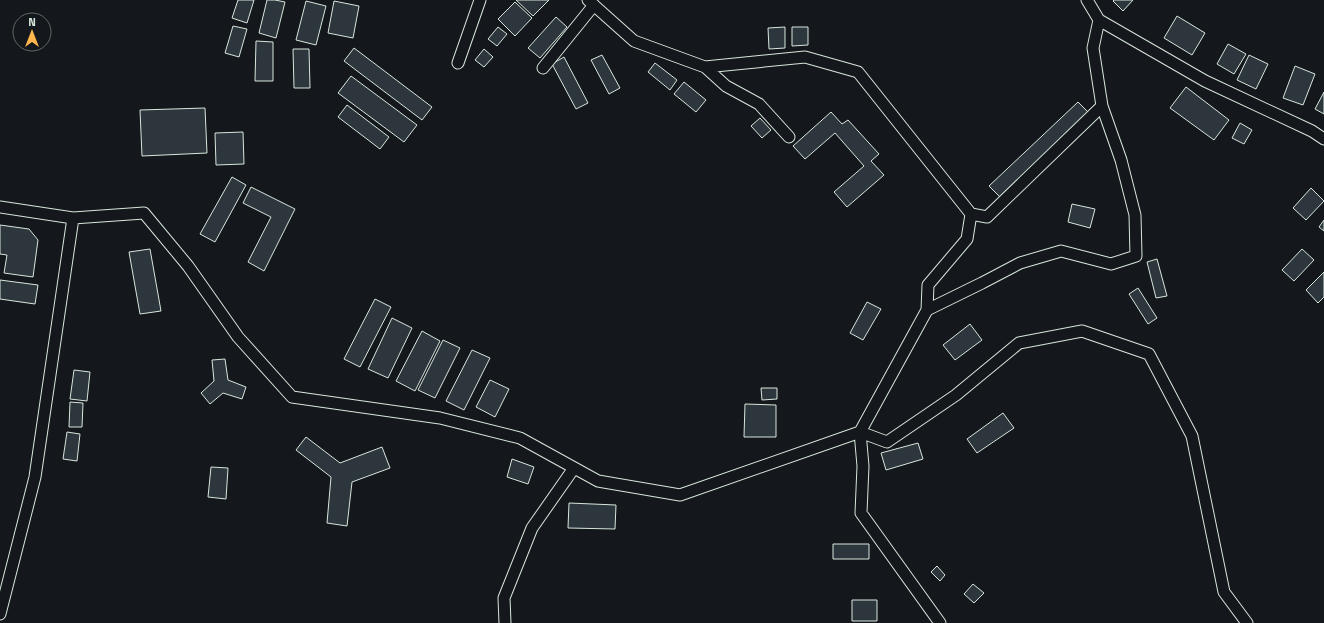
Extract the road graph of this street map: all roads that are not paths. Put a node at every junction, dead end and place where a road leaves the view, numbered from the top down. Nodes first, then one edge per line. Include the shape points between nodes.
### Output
1 (480, 0) edge
2 (1087, 0) edge
3 (591, 3) edge
4 (1099, 20) junction
5 (458, 63) dead end
6 (705, 67) junction
7 (543, 68) dead end
8 (1102, 106) junction
9 (789, 137) dead end
10 (1324, 139) edge
11 (0, 207) edge
12 (971, 214) junction
13 (73, 218) junction
14 (927, 310) junction
15 (860, 432) junction
16 (574, 468) junction
17 (0, 614) edge
18 (505, 623) edge
19 (940, 623) edge
20 (1247, 623) edge

1 - 5 street
2 - 4 street
3 - 6 street via 634,41
3 - 7 street
4 - 8 street via 1093,48
4 - 10 street via 1205,81
6 - 9 street via 726,86 759,104
6 - 12 street via 805,57 858,72
8 - 12 street via 987,217
8 - 14 street via 1121,160 1135,214 1136,256 1111,264 1061,251 1020,263
11 - 13 street
12 - 14 street via 967,239 928,285
13 - 16 street via 144,213 188,266 238,337 292,397 440,418 520,438
13 - 17 street via 35,477
14 - 15 street
15 - 16 street via 680,495 598,481
15 - 19 street via 863,466 861,513
15 - 20 street via 887,442 956,395 1019,343 1082,331 1149,354 1192,436 1224,592
16 - 18 street via 532,528 504,598

